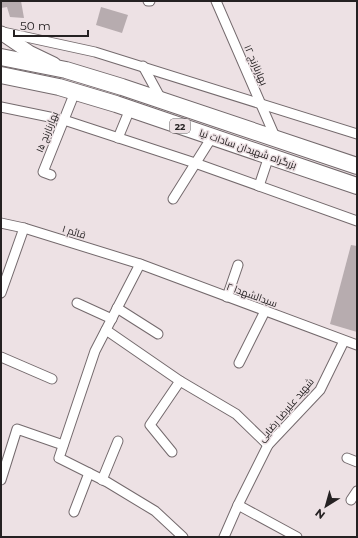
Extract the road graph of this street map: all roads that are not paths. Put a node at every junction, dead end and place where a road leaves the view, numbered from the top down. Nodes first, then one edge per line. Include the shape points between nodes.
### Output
1 (216, 1) edge
2 (1, 32) edge
3 (1, 58) edge
4 (143, 66) junction
5 (66, 70) junction
6 (1, 75) edge
7 (75, 92) junction
8 (161, 99) junction
9 (261, 105) junction
10 (1, 107) edge
11 (130, 109) junction
12 (64, 120) junction
13 (357, 134) edge
14 (212, 137) junction
15 (118, 138) junction
16 (276, 139) junction
17 (268, 156) junction
18 (357, 156) edge
19 (336, 159) junction
20 (195, 163) junction
21 (357, 166) edge
22 (51, 175) dead end
23 (259, 186) junction
24 (357, 186) edge
25 (173, 199) dead end
26 (357, 221) edge
27 (1, 223) edge
28 (24, 228) junction
29 (140, 264) junction
30 (238, 265) dead end
31 (1, 293) edge
32 (227, 297) junction
33 (77, 303) dead end
34 (117, 308) junction
35 (264, 311) junction
36 (112, 319) junction
37 (106, 330) junction
38 (158, 334) dead end
39 (344, 341) junction
40 (357, 345) edge
41 (1, 357) edge
42 (239, 363) dead end
43 (52, 379) dead end
44 (180, 381) junction
45 (118, 441) dead end
46 (63, 445) junction
47 (268, 445) junction
48 (172, 452) dead end
49 (347, 458) dead end
50 (357, 462) edge
51 (89, 473) junction
52 (1, 480) edge
53 (102, 480) junction
54 (357, 491) edge
55 (351, 500) dead end
56 (238, 505) junction
57 (74, 512) dead end
58 (183, 537) edge
59 (224, 537) edge
60 (297, 537) edge

1 - 9 street, بهارنارنج ۱۲
2 - 4 street via 95,52
2 - 5 main road via 30,52
3 - 5 highway, بزرگراه شهیدان سادات نیا / 22
4 - 8 street
4 - 9 street
5 - 8 highway, بزرگراه شهیدان سادات نیا / 22
6 - 7 highway, بزرگراه شهیدان سادات نیا / 22
7 - 11 highway, بزرگراه شهیدان سادات نیا / 22
7 - 12 street, بهارنارنج ۱۵
8 - 16 highway, بزرگراه شهیدان سادات نیا / 22
9 - 13 street
9 - 16 street, بهارنارنج ۱۲
10 - 12 street
11 - 14 highway, بزرگراه شهیدان سادات نیا / 22
11 - 15 street
12 - 15 street
12 - 22 street, بهارنارنج ۱۵ via 43,172
14 - 17 highway, بزرگراه شهیدان سادات نیا / 22
14 - 20 street
15 - 20 street
16 - 19 highway, بزرگراه شهیدان سادات نیا / 22
17 - 23 street
17 - 24 highway, بزرگراه شهیدان سادات نیا / 22
18 - 19 highway
19 - 21 highway, بزرگراه شهیدان سادات نیا / 22
20 - 23 street
20 - 25 street
23 - 26 street
27 - 28 street, قائم ۱
28 - 29 street, قائم ۱
28 - 31 street
29 - 32 street, سیدالشهدا ۲
29 - 34 street
30 - 32 street
32 - 35 street, سیدالشهدا ۲
33 - 36 street
34 - 36 street
34 - 38 street
35 - 39 street, سیدالشهدا ۲
35 - 42 street
36 - 37 street
37 - 44 street
37 - 46 street via 95,351
39 - 40 street, سیدالشهدا ۲
39 - 47 street, شهید علیرضا رضایی via 320,390
41 - 43 street
44 - 47 street via 236,414
44 - 48 street via 150,425
45 - 53 street
46 - 51 street via 59,458
46 - 52 street via 17,430
47 - 56 street, شهید علیرضا رضایی
49 - 50 street
51 - 53 street
51 - 57 street
53 - 58 street via 155,511
54 - 55 street
56 - 59 street, شهید علیرضا رضایی
56 - 60 street

